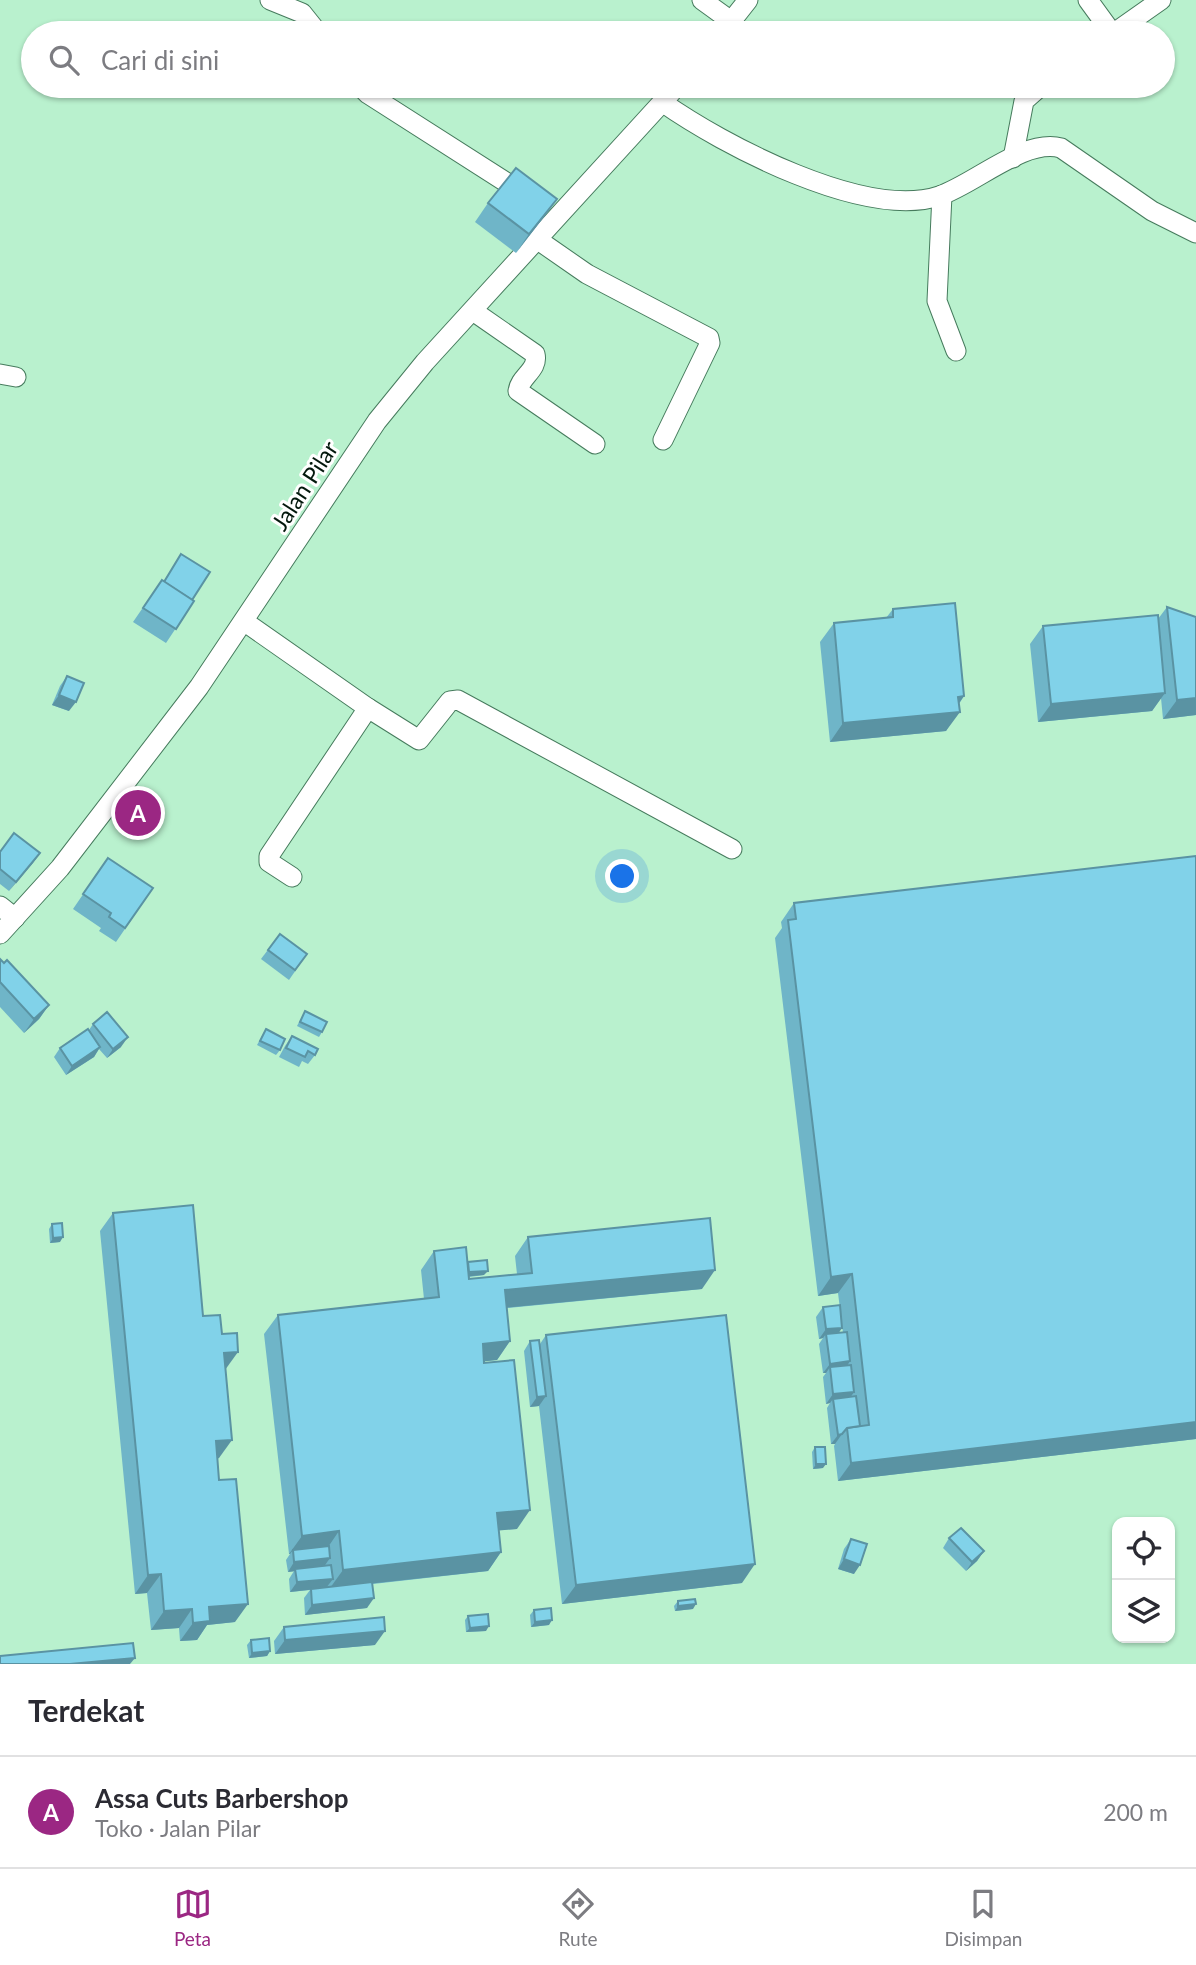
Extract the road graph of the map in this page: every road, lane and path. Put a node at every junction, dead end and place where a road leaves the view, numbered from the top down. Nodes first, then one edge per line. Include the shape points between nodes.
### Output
1 (270, 0) edge
2 (702, 0) edge
3 (748, 0) edge
4 (1088, 0) edge
5 (1161, 0) edge
6 (308, 21) edge
7 (721, 21) edge
8 (731, 21) edge
9 (1104, 21) edge
10 (1130, 21) edge
11 (374, 98) edge
12 (666, 98) edge
13 (1027, 98) edge
14 (662, 102) junction
15 (1013, 158) junction
16 (942, 195) junction
17 (556, 215) junction
18 (1196, 233) edge
19 (538, 240) junction
20 (473, 311) junction
21 (956, 351) dead end
22 (663, 440) dead end
23 (595, 444) dead end
24 (245, 622) junction
25 (368, 708) junction
26 (732, 849) dead end
27 (292, 877) dead end
28 (7, 912) edge
29 (0, 934) edge

1 - 6 street via 302,13
2 - 7 street
3 - 8 street
4 - 9 street
5 - 10 street
11 - 17 street
12 - 14 street, Jalan Pilar
13 - 15 street
14 - 16 street via 700,127 792,173 903,201
14 - 17 street, Jalan Pilar
15 - 16 street
15 - 18 street via 1040,146 1060,148 1152,211
16 - 21 street via 937,301
17 - 19 street, Jalan Pilar
19 - 20 street, Jalan Pilar
19 - 22 street via 597,280 709,338
20 - 23 street via 535,354 535,366 519,383 518,391
20 - 24 street, Jalan Pilar via 377,421
24 - 25 street
24 - 28 street, Jalan Pilar via 60,868
25 - 26 street via 419,740 450,701 458,700
25 - 27 street via 269,856 268,862
28 - 29 street, Jalan Pilar

